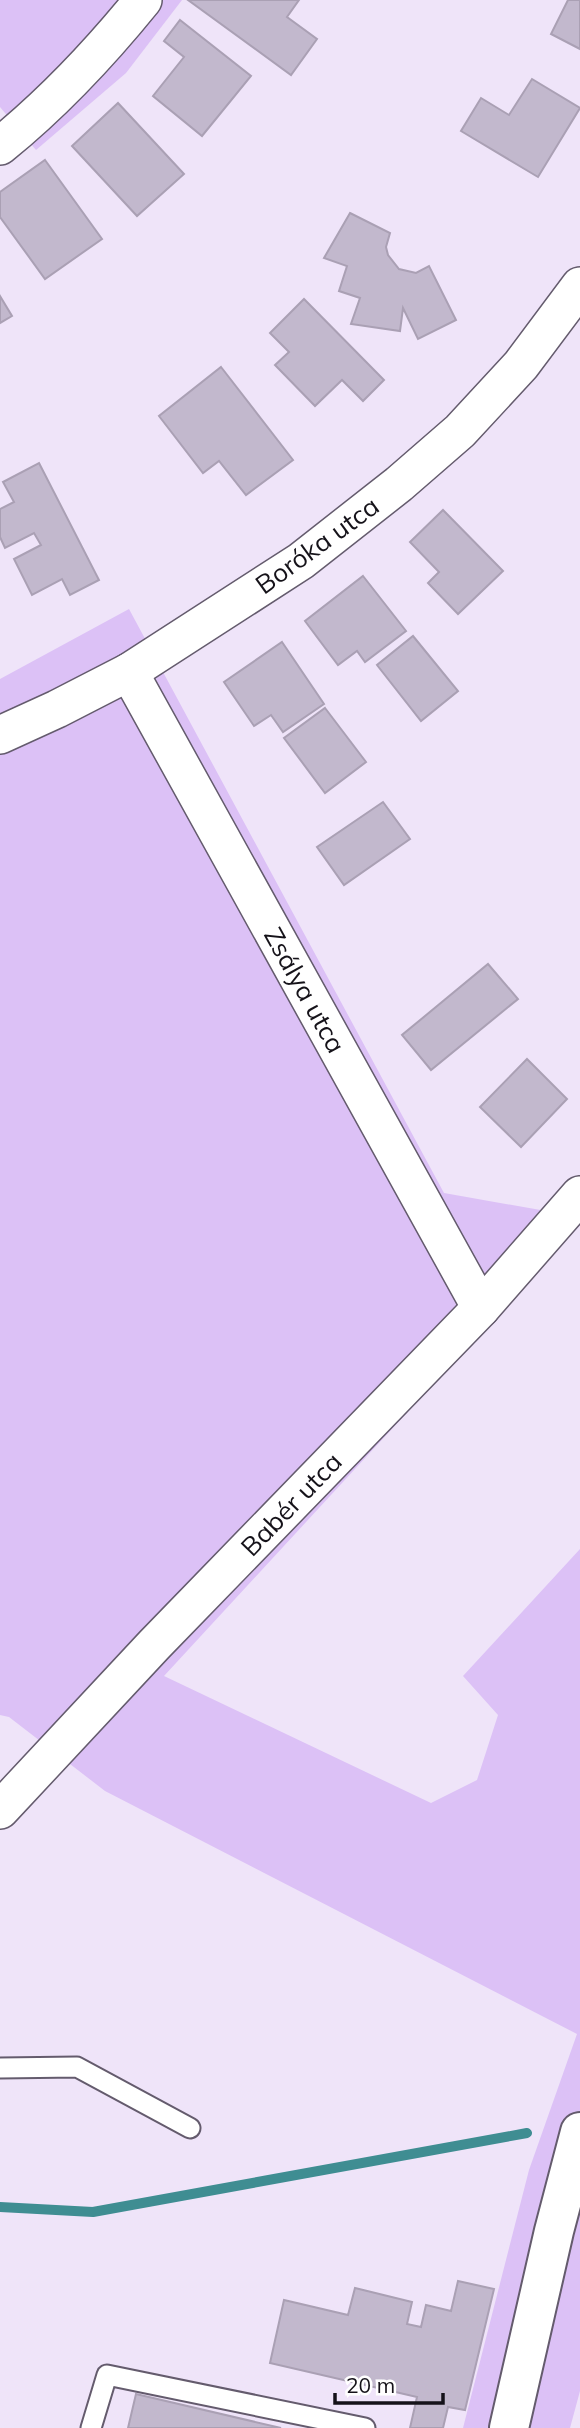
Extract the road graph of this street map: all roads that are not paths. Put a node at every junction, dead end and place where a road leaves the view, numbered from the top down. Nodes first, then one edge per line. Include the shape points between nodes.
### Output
1 (143, 0) edge
2 (0, 146) edge
3 (580, 286) edge
4 (129, 673) junction
5 (0, 734) edge
6 (580, 1195) edge
7 (481, 1308) junction
8 (0, 1810) edge
9 (0, 2068) edge
10 (190, 2128) dead end
11 (580, 2133) edge
12 (91, 2428) edge
13 (365, 2428) edge
14 (509, 2428) edge

1 - 2 street via 94,58 32,121
3 - 4 street, Boróka utca via 521,365 460,431 399,484 301,561
4 - 5 street, Boróka utca
4 - 7 street, Zsálya utca
6 - 7 street, Babér utca
7 - 8 street, Babér utca
9 - 10 lane via 77,2067
11 - 14 main road
12 - 13 lane via 107,2375

